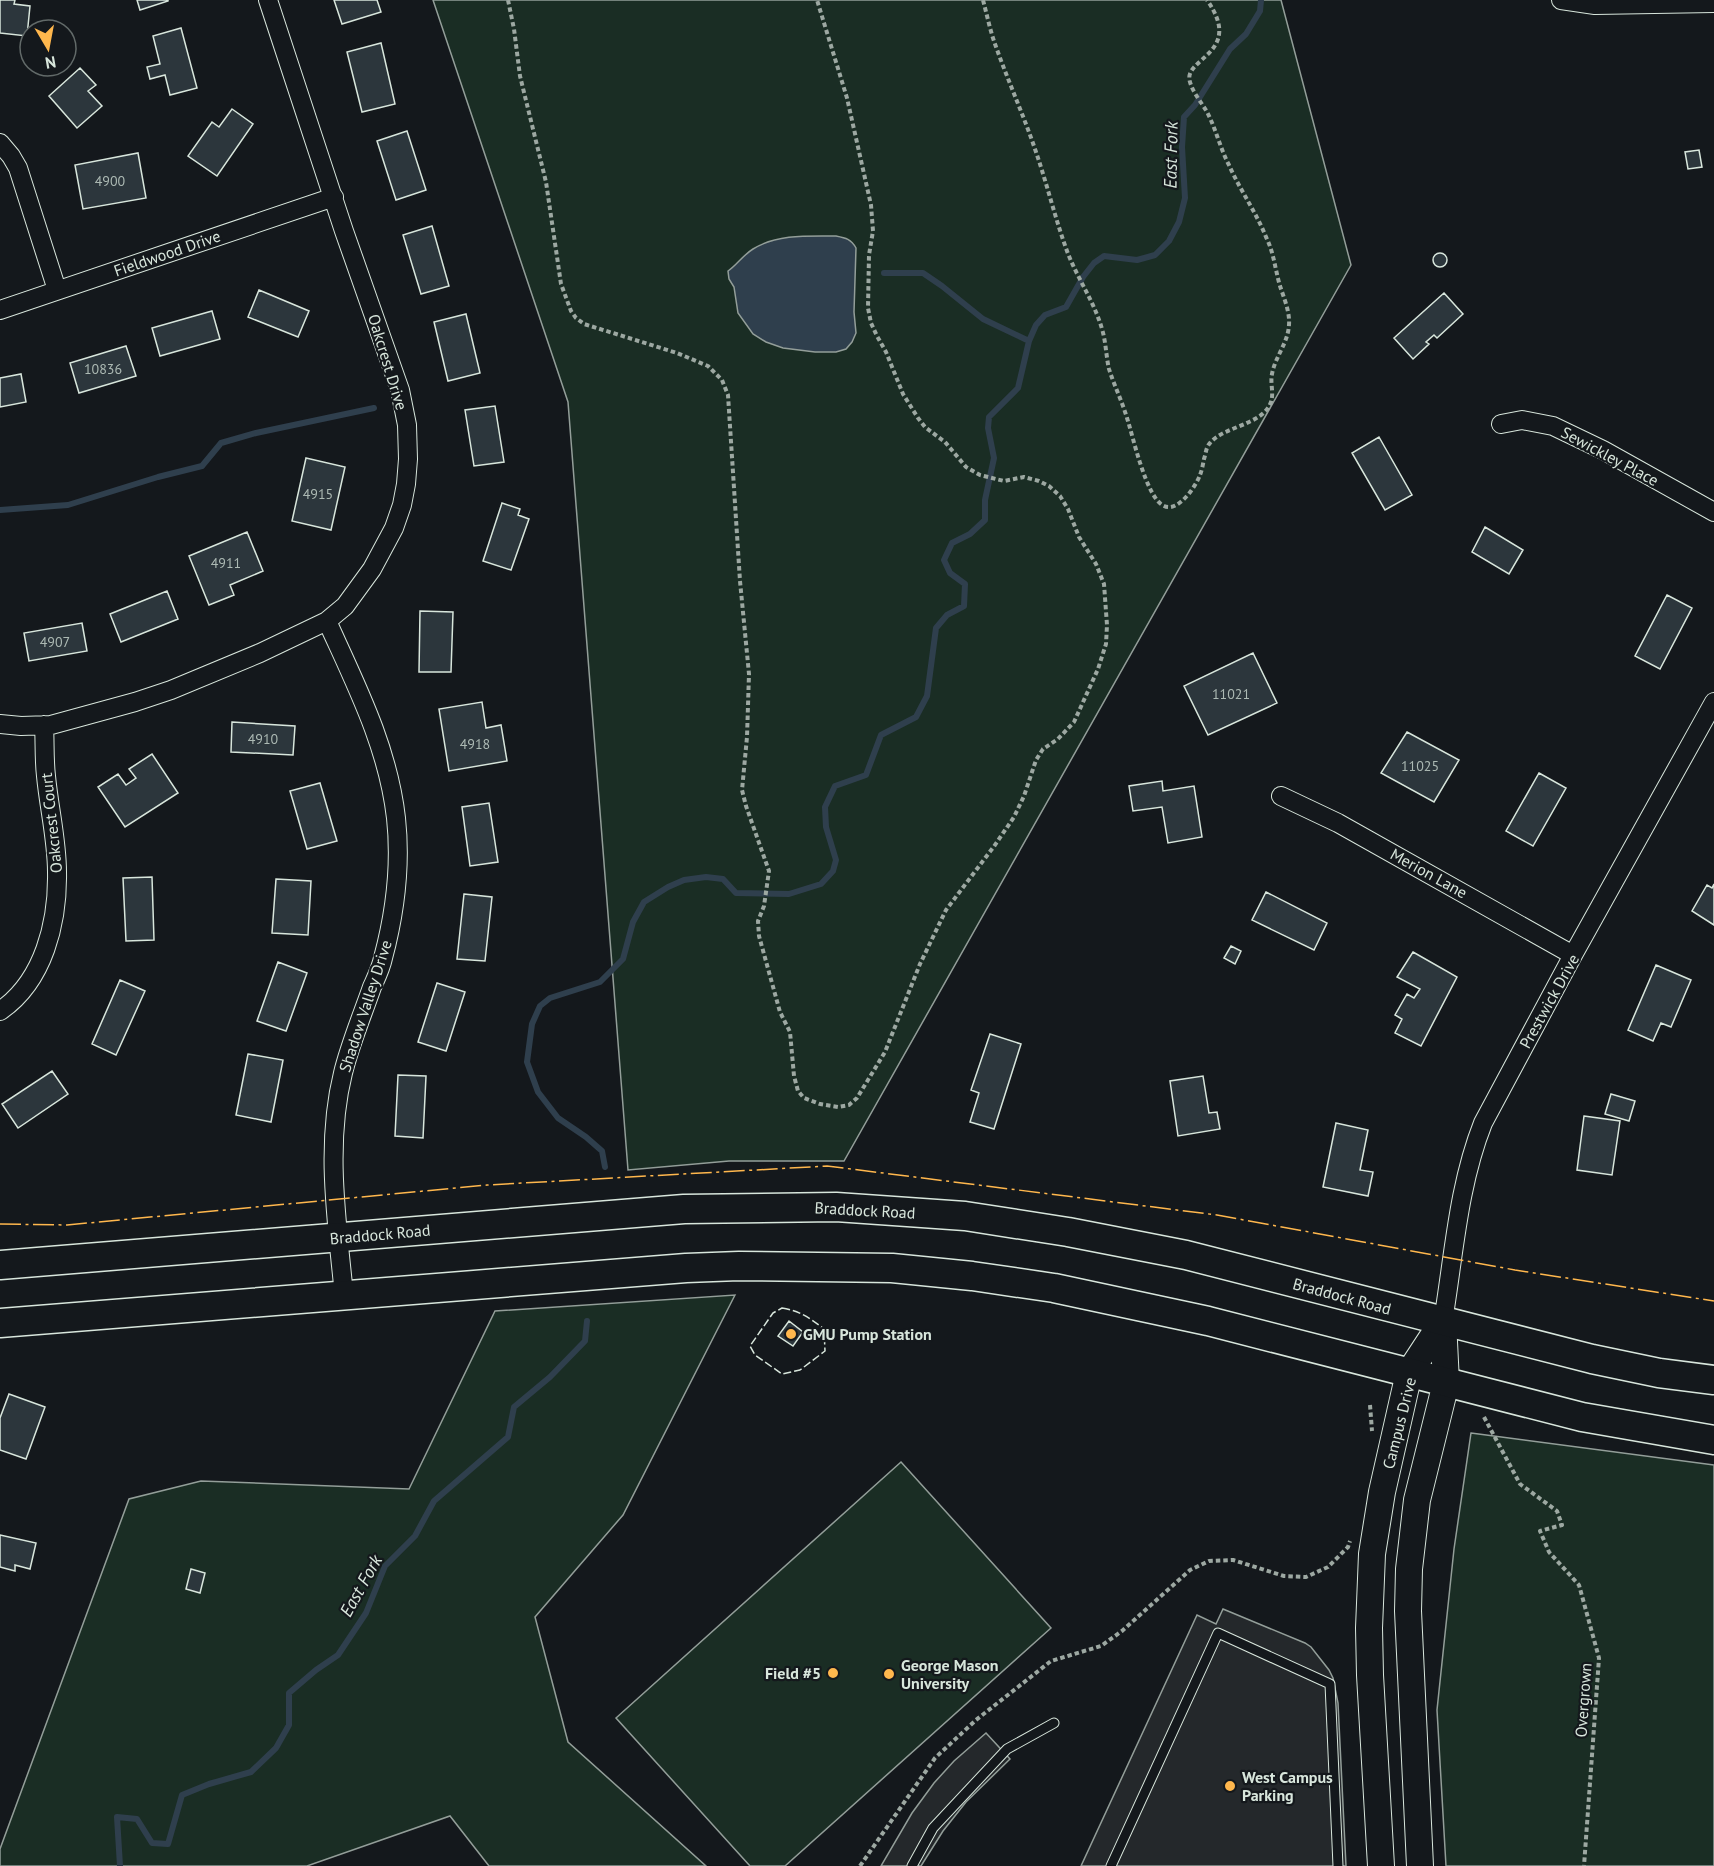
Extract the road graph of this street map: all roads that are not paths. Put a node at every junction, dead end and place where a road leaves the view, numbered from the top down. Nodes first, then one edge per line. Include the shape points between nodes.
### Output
1 (268, 0) edge
2 (1561, 0) edge
3 (1714, 3) edge
4 (0, 143) edge
5 (334, 197) junction
6 (57, 290) junction
7 (0, 310) edge
8 (1501, 424) dead end
9 (1714, 512) edge
10 (327, 621) junction
11 (1714, 702) edge
12 (0, 724) edge
13 (44, 725) junction
14 (1281, 796) dead end
15 (1573, 955) junction
16 (0, 1011) edge
17 (339, 1238) junction
18 (0, 1265) edge
19 (344, 1295) junction
20 (1443, 1321) junction
21 (0, 1323) edge
22 (1409, 1373) junction
23 (1714, 1380) edge
24 (1446, 1383) junction
25 (1714, 1440) edge
26 (1054, 1723) dead end
27 (912, 1866) edge
28 (1111, 1866) edge
29 (1338, 1866) edge
30 (1381, 1866) edge
31 (1420, 1866) edge

1 - 5 street, Oakcrest Drive
2 - 3 street via 1594,5
4 - 6 street via 18,168
5 - 6 street, Fieldwood Drive
5 - 10 street, Oakcrest Drive via 400,390 408,459 402,505 385,548 345,606
6 - 7 street, Fieldwood Drive
8 - 9 street, Sewickley Place via 1522,420 1553,426
10 - 13 street, Oakcrest Drive via 171,690
10 - 17 street, Shadow Valley Drive via 379,740 393,794 398,847 395,897 383,958 342,1074 334,1172
11 - 15 street, Prestwick Drive
12 - 13 street, Oakcrest Drive
13 - 16 street, Oakcrest Court via 45,774 57,873 53,918 35,972 24,990
14 - 15 street, Merion Lane via 1338,823
15 - 20 street, Prestwick Drive via 1474,1145 1463,1185
17 - 18 main road, Braddock Road
17 - 19 street, Shadow Valley Drive
17 - 20 main road, Braddock Road via 684,1209 836,1207 965,1216 1186,1255
19 - 21 main road
19 - 22 main road via 686,1268 892,1268 1054,1288 1208,1321
20 - 22 street, Campus Drive
20 - 23 main road, Braddock Road via 1592,1359
20 - 24 street
22 - 24 main road
22 - 30 street, Campus Drive via 1382,1492 1370,1572 1370,1676
24 - 25 main road via 1582,1417
24 - 31 street via 1417,1500 1409,1569
26 - 27 lane via 1007,1749 933,1828
28 - 29 lane via 1218,1633 1330,1684

